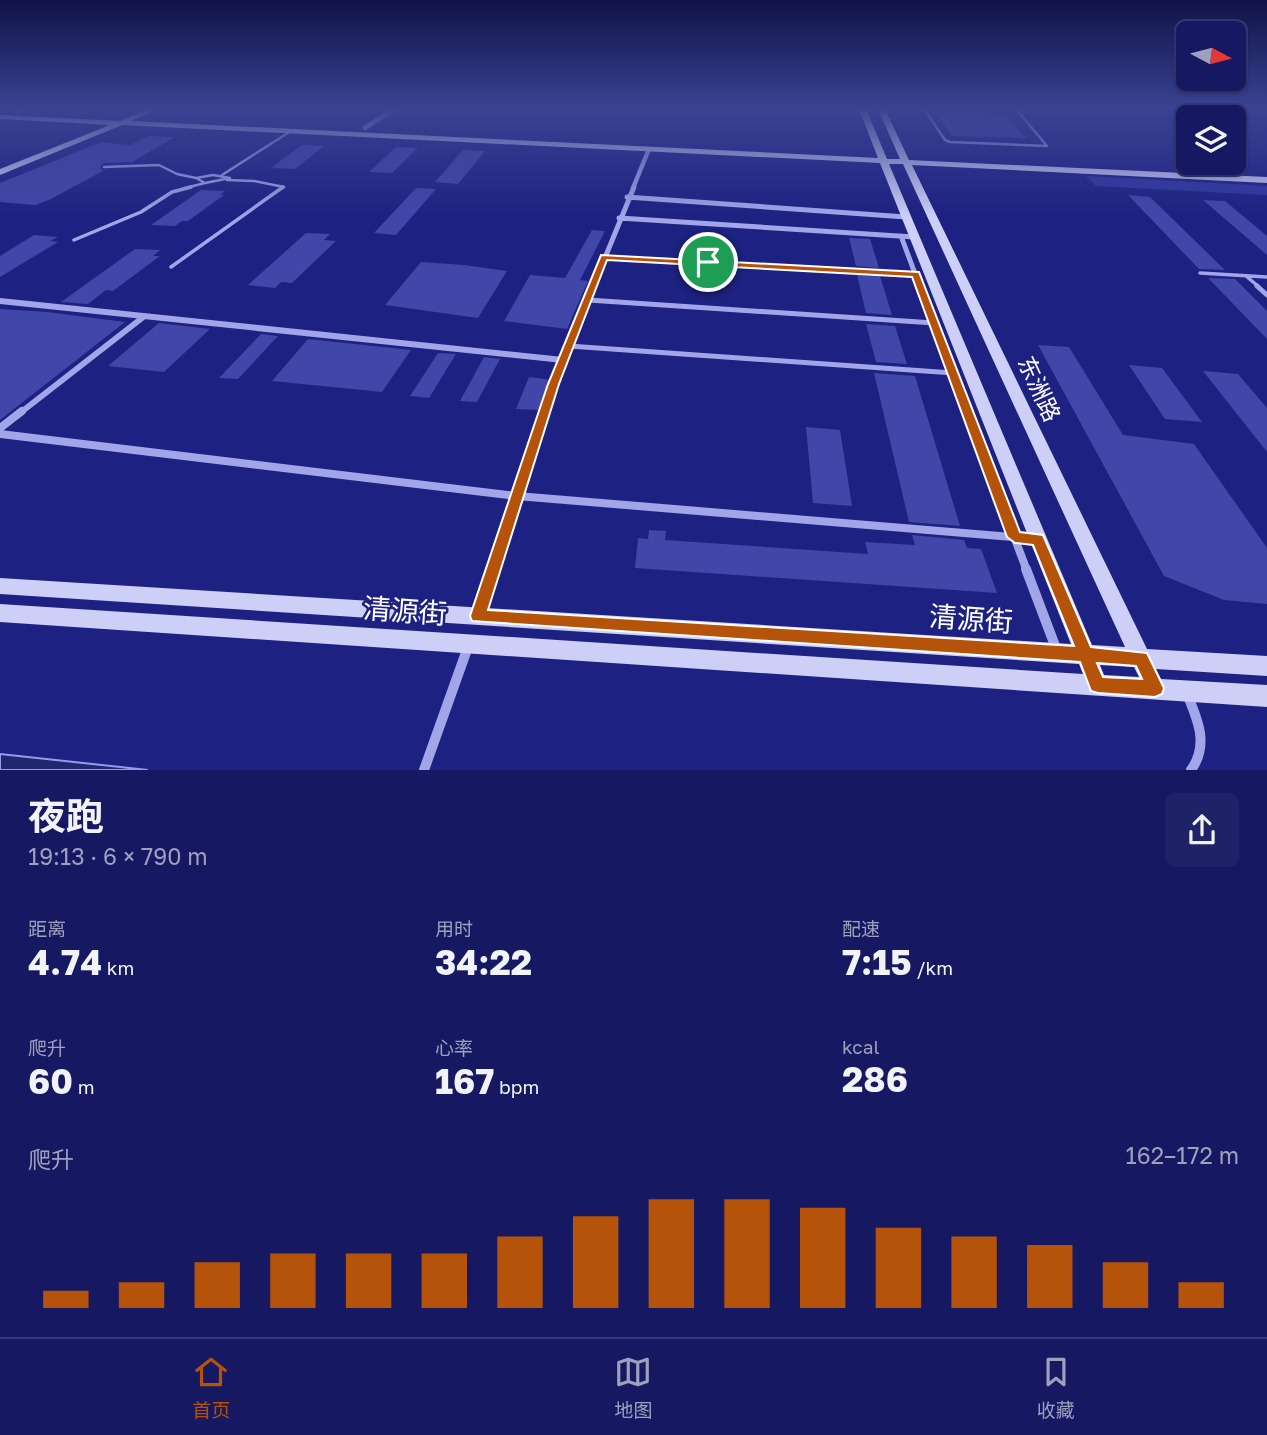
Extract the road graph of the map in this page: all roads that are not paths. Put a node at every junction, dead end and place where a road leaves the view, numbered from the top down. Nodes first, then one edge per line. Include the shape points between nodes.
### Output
1 (61, 145) edge
2 (269, 145) edge
3 (568, 145) edge
4 (666, 145) edge
5 (876, 145) edge
6 (898, 145) edge
7 (1021, 145) edge
8 (1047, 145) edge
9 (649, 149) junction
10 (881, 157) junction
11 (904, 158) junction
12 (104, 167) dead end
13 (0, 169) edge
14 (1267, 172) edge
15 (222, 175) junction
16 (196, 178) junction
17 (227, 180) junction
18 (1267, 180) edge
19 (205, 183) junction
20 (627, 197) junction
21 (906, 217) junction
22 (619, 218) junction
23 (907, 236) junction
24 (74, 240) dead end
25 (604, 257) junction
26 (171, 267) dead end
27 (1200, 273) dead end
28 (915, 274) junction
29 (1247, 275) junction
30 (1267, 277) edge
31 (1267, 295) edge
32 (587, 300) junction
33 (0, 301) edge
34 (142, 318) junction
35 (934, 323) junction
36 (569, 346) junction
37 (564, 360) junction
38 (953, 373) junction
39 (0, 428) edge
40 (0, 433) edge
41 (517, 496) junction
42 (1015, 537) junction
43 (1038, 539) junction
44 (0, 586) edge
45 (0, 613) edge
46 (478, 616) junction
47 (469, 644) junction
48 (1058, 653) junction
49 (1085, 655) junction
50 (1141, 659) junction
51 (1267, 666) edge
52 (1098, 685) junction
53 (1155, 688) junction
54 (1185, 691) junction
55 (1267, 696) edge
56 (424, 770) edge
57 (1191, 770) edge

1 - 13 main road
2 - 15 lane
3 - 9 main road
4 - 10 main road
5 - 10 main road
6 - 11 main road, 东洲路
7 - 8 lane
9 - 10 main road
9 - 20 street
10 - 11 main road
10 - 21 main road
11 - 14 main road
11 - 18 main road
11 - 50 main road, 东洲路
12 - 16 lane via 159,165
15 - 16 lane
15 - 17 lane via 230,178
16 - 19 lane
17 - 19 lane
17 - 26 lane via 284,187
19 - 24 lane via 172,192 141,212
20 - 21 street
20 - 22 street
21 - 23 main road
22 - 23 street
22 - 25 street
23 - 28 street
23 - 43 main road
25 - 28 lane
25 - 32 street
27 - 29 lane
28 - 35 street
29 - 30 lane
29 - 31 lane
32 - 35 lane
32 - 36 street
33 - 34 street
34 - 37 street
34 - 39 street
35 - 38 street
36 - 37 street
36 - 38 lane
37 - 41 street
38 - 42 street
40 - 41 street
41 - 42 street
41 - 46 street
42 - 43 street
42 - 48 street
43 - 49 main road
44 - 46 main road, 清源街
45 - 47 main road, 清源街
46 - 48 main road, 清源街
47 - 52 main road, 清源街
47 - 56 street
48 - 49 main road, 清源街
49 - 50 main road, 清源街
49 - 52 main road
50 - 51 main road, 清源街
50 - 53 main road, 东洲路
52 - 53 main road, 清源街
53 - 54 main road, 清源街
54 - 55 main road, 清源街
54 - 57 street via 1200,725 1201,741

